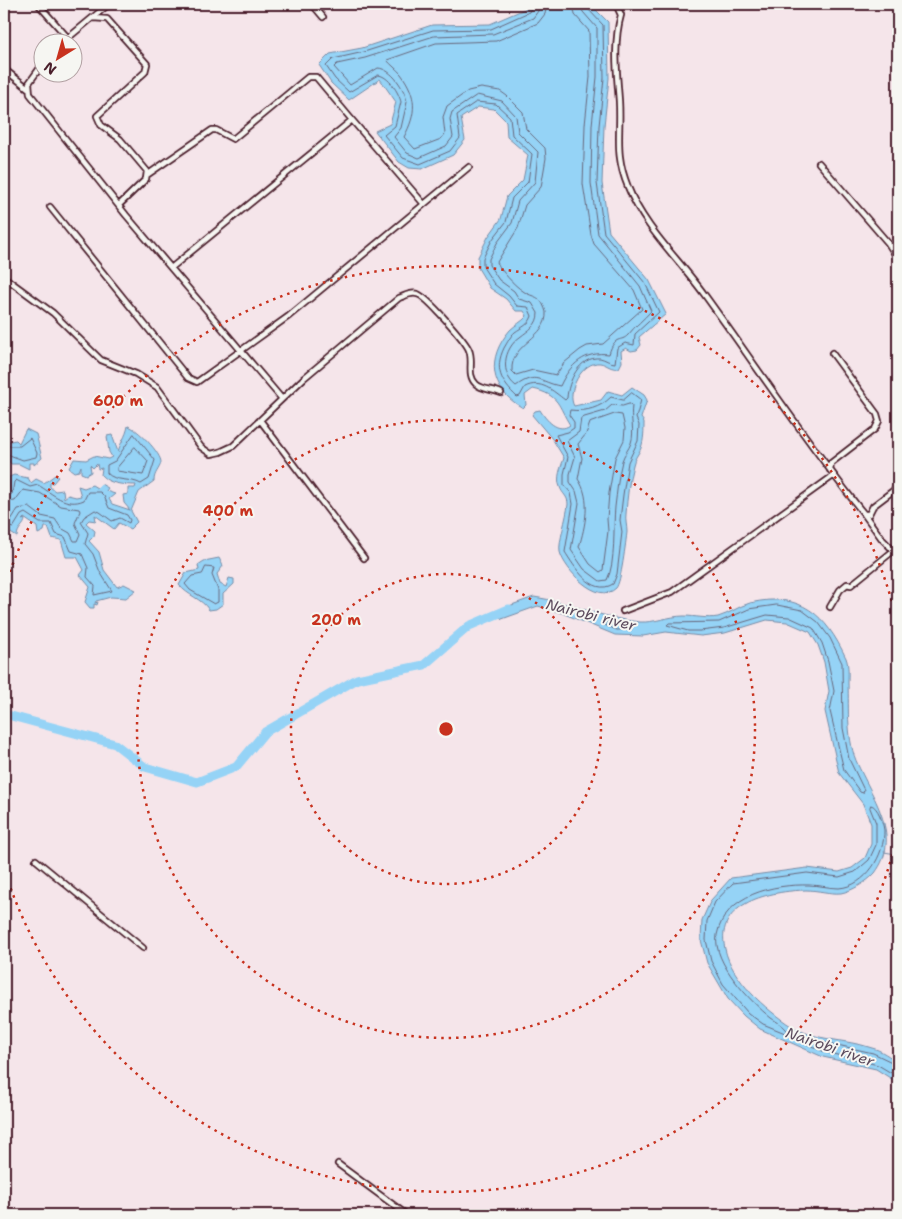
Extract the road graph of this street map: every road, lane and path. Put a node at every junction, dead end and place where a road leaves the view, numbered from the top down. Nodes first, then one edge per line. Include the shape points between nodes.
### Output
1 (38, 4) edge
2 (109, 4) edge
3 (312, 4) edge
4 (616, 4) edge
5 (323, 17) dead end
6 (93, 18) junction
7 (63, 32) edge
8 (76, 32) edge
9 (4, 69) edge
10 (32, 77) edge
11 (28, 88) junction
12 (352, 120) junction
13 (819, 163) dead end
14 (469, 167) dead end
15 (148, 175) junction
16 (423, 203) junction
17 (119, 206) junction
18 (50, 207) dead end
19 (898, 259) edge
20 (171, 268) junction
21 (4, 277) edge
22 (242, 351) junction
23 (832, 353) dead end
24 (501, 393) dead end
25 (282, 399) junction
26 (260, 420) junction
27 (830, 470) junction
28 (833, 476) junction
29 (898, 487) edge
30 (864, 514) junction
31 (896, 549) edge
32 (898, 555) edge
33 (364, 558) dead end
34 (830, 607) dead end
35 (623, 611) dead end
36 (36, 860) dead end
37 (143, 948) dead end
38 (338, 1164) dead end
39 (407, 1215) edge

1 - 7 street
2 - 6 street
3 - 5 street
4 - 27 street via 621,15 615,51 619,102 617,147 628,188 668,251 703,292
6 - 8 street
6 - 15 street via 107,19 147,64 145,72 97,116 101,125 120,139
9 - 11 street
10 - 11 street
11 - 17 street
12 - 15 street via 316,77 308,77 233,140 212,130
12 - 16 street
12 - 20 street
13 - 19 street
14 - 16 street
15 - 17 street
16 - 22 street via 392,232
17 - 20 street
18 - 22 street via 188,378 197,382 202,380
20 - 22 street
21 - 26 street via 53,313 100,360 136,374 157,387 206,451 216,454 227,449
22 - 25 street
23 - 27 street via 879,421 875,429 830,463
24 - 25 street via 476,384 471,376 471,357 466,344 429,300 412,293 384,310
25 - 26 street
26 - 33 street
27 - 28 street
28 - 30 street
28 - 35 street via 672,592
29 - 30 street via 873,506 869,514
30 - 31 street via 871,526
31 - 32 street
31 - 34 street via 840,590
36 - 37 street
38 - 39 street

